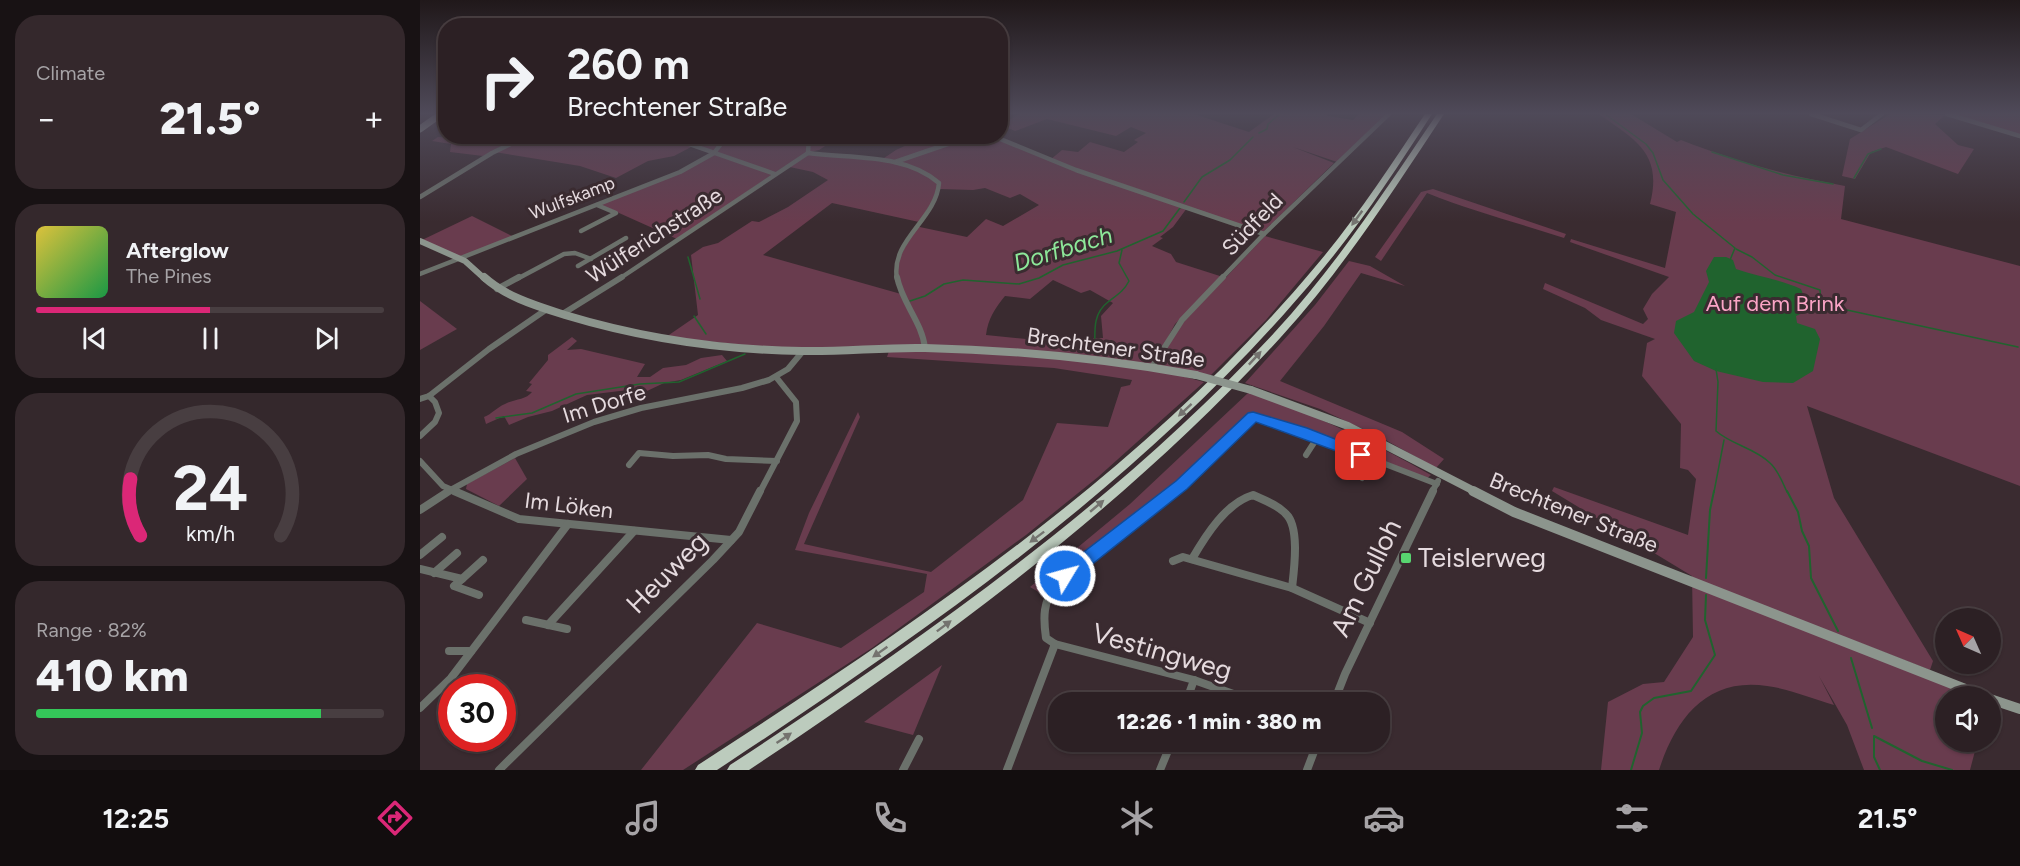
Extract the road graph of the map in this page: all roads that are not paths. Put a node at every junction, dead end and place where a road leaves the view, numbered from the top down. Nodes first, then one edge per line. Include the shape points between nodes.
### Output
1 (498, 150) edge
2 (705, 150) edge
3 (716, 150) edge
4 (808, 150) edge
5 (930, 150) edge
6 (1027, 150) edge
7 (1352, 150) edge
8 (1404, 150) edge
9 (1416, 150) edge
10 (714, 153) junction
11 (808, 153) junction
12 (895, 162) junction
13 (775, 174) junction
14 (420, 196) edge
15 (597, 205) junction
16 (581, 231) dead end
17 (1264, 234) junction
18 (626, 238) dead end
19 (420, 241) edge
20 (460, 259) junction
21 (591, 259) junction
22 (578, 266) dead end
23 (420, 274) edge
24 (497, 289) junction
25 (547, 309) junction
26 (564, 313) junction
27 (925, 348) junction
28 (803, 351) junction
29 (1152, 367) junction
30 (776, 376) junction
31 (429, 396) junction
32 (420, 399) edge
33 (420, 436) edge
34 (1317, 438) junction
35 (1306, 455) dead end
36 (1373, 459) junction
37 (420, 460) edge
38 (777, 461) junction
39 (629, 465) dead end
40 (1362, 478) dead end
41 (1439, 479) junction
42 (450, 489) junction
43 (420, 510) edge
44 (568, 524) junction
45 (634, 531) junction
46 (442, 537) dead end
47 (730, 540) junction
48 (457, 553) dead end
49 (420, 555) edge
50 (1192, 559) junction
51 (483, 560) dead end
52 (1173, 561) dead end
53 (420, 569) edge
54 (433, 573) junction
55 (462, 579) junction
56 (1292, 588) junction
57 (479, 596) dead end
58 (526, 620) dead end
59 (1370, 623) junction
60 (548, 625) junction
61 (567, 629) dead end
62 (1055, 644) junction
63 (450, 651) dead end
64 (471, 651) junction
65 (1194, 680) junction
66 (1958, 686) edge
67 (1190, 692) edge
68 (1228, 692) edge
69 (1339, 692) edge
70 (2001, 703) edge
71 (420, 708) edge
72 (2020, 710) edge
73 (920, 739) dead end
74 (1167, 752) edge
75 (1314, 752) edge
76 (499, 770) edge
77 (703, 770) edge
78 (735, 770) edge
79 (903, 770) edge
80 (1007, 770) edge
81 (1160, 770) edge
82 (1307, 770) edge

1 - 14 street
2 - 10 street
3 - 10 street, Wulfskamp
4 - 11 street
5 - 12 street
6 - 17 street
7 - 17 street, Südfeld
8 -> 77 highway via 1305,285 1222,375 1166,428 1100,486 989,573 842,678
78 -> 9 highway via 1006,579 1127,481 1243,371 1306,300 1356,238
10 - 13 street
10 - 15 street, Wulfskamp via 667,178
11 - 12 street
11 - 13 street, Wülferichstraße
12 - 27 street via 929,175 939,186 935,201 902,247 896,266 902,294
13 - 26 street, Wülferichstraße
15 - 16 street via 616,213
15 - 20 street, Wulfskamp
17 - 29 street, Südfeld via 1176,327
18 - 21 street
19 - 20 street, Brechtener Straße
20 - 23 street, Wulfskamp
20 - 24 street, Brechtener Straße
21 - 22 street
21 - 24 street via 573,253 562,255
24 - 25 street, Brechtener Straße
25 - 26 street, Brechtener Straße
25 - 31 street
26 - 28 street, Brechtener Straße via 606,327 687,341
27 - 28 street, Brechtener Straße
27 - 29 street, Brechtener Straße via 1059,356
28 - 30 street, Im Dorfe
29 - 41 street, Brechtener Straße, bridge via 1251,390 1348,426
30 - 38 street, Heuweg via 799,408 797,421
30 - 42 street, Im Dorfe via 580,427 502,460
31 - 32 street
31 - 33 street via 440,409 439,416
34 - 35 street
34 - 36 street, Brechtener Straße
34 - 62 street, Brechtener Straße via 1253,417 1181,485 1056,584 1047,597 1043,617 1046,638
36 - 40 street
36 - 41 street, Brechtener Straße
37 - 42 street, Im Löken
38 - 39 street via 639,453
38 - 47 street, Heuweg via 739,531
41 - 59 street, Am Gulloh
41 - 66 street, Brechtener Straße
42 - 43 street, Im Dorfe
42 - 44 street, Im Löken via 519,519
44 - 45 street, Im Löken
44 - 64 street
45 - 47 street, Im Löken
45 - 60 street
46 - 49 street
47 - 76 street, Heuweg
48 - 54 street
50 - 52 street via 1183,556
50 - 56 street
50 - 56 street via 1209,533 1242,498 1253,495 1288,515 1293,524
51 - 55 street
53 - 54 street
54 - 55 street
55 - 57 street via 454,586
56 - 59 street
58 - 60 street
59 - 69 street, Am Gulloh
60 - 61 street
62 - 65 street, Vestingweg
62 - 80 street
63 - 64 street
64 - 71 street via 447,683
65 - 67 street
65 - 68 street, Vestingweg
70 - 72 street
73 - 79 street
74 - 81 street
75 - 82 street

